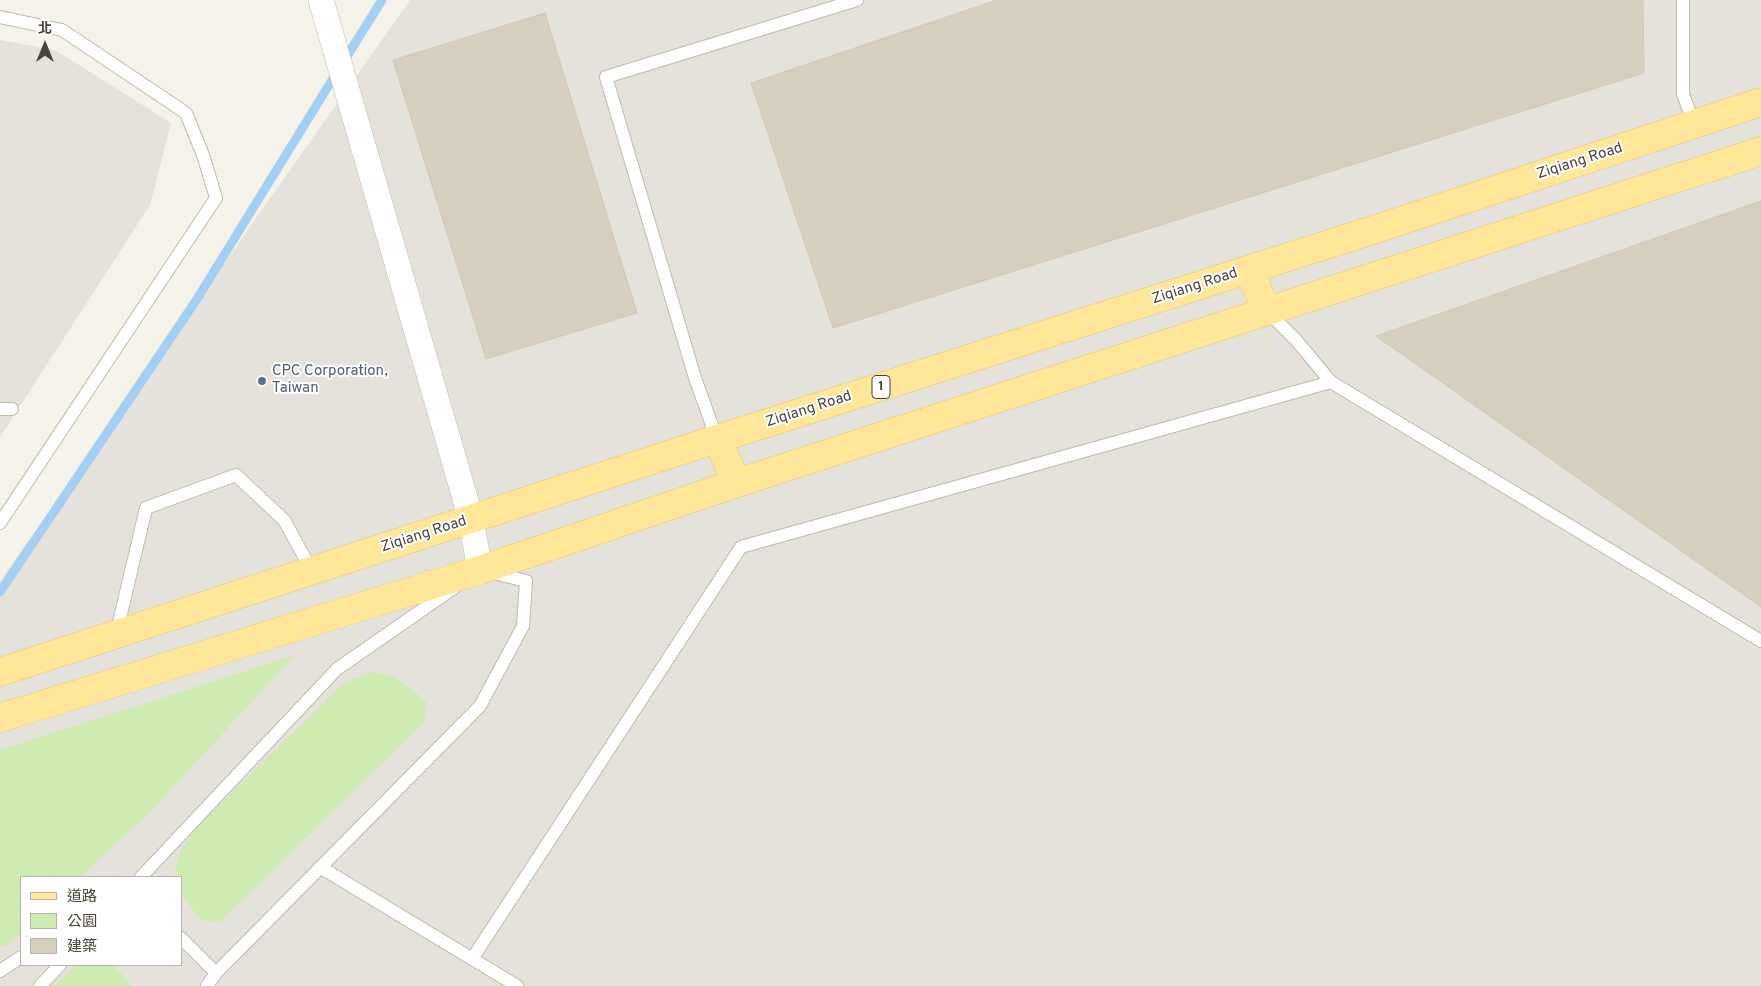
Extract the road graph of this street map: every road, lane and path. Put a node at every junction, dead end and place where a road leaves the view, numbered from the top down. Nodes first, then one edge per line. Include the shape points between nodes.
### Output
1 (321, 0) edge
2 (858, 0) edge
3 (1683, 0) edge
4 (0, 17) edge
5 (1761, 102) edge
6 (1694, 124) junction
7 (1761, 151) edge
8 (1249, 270) junction
9 (1267, 311) junction
10 (1331, 382) junction
11 (718, 439) junction
12 (737, 482) junction
13 (470, 519) junction
14 (0, 523) edge
15 (480, 570) junction
16 (312, 571) junction
17 (116, 634) junction
18 (1761, 641) edge
19 (0, 672) edge
20 (0, 718) edge
21 (320, 867) junction
22 (142, 876) edge
23 (182, 939) edge
24 (20, 958) edge
25 (472, 959) junction
26 (59, 966) edge
27 (0, 971) edge
28 (216, 973) junction
29 (40, 986) edge
30 (207, 986) edge
31 (516, 986) edge

1 - 13 street
2 - 11 lane via 606,77 694,378
3 - 6 lane via 1683,94
4 - 14 lane via 62,30 186,113 216,198
5 - 6 main road, Ziqiang Road / 1
6 - 8 main road, Ziqiang Road / 1
7 - 9 main road
8 - 9 main road
8 - 11 main road, Ziqiang Road / 1
9 - 10 lane
9 - 12 main road
10 - 18 lane
10 - 25 lane via 741,546
11 - 12 main road
11 - 13 main road, Ziqiang Road / 1
12 - 15 main road
13 - 15 street
13 - 16 main road, Ziqiang Road / 1
15 - 20 main road
15 - 21 lane via 526,581 523,626 519,634 480,706
15 - 22 lane via 337,669
16 - 17 main road, Ziqiang Road / 1
16 - 17 lane via 284,520 236,475 146,508
17 - 19 main road, Ziqiang Road / 1
21 - 25 lane
21 - 28 lane
23 - 28 lane
24 - 27 lane
25 - 31 lane
26 - 29 lane
28 - 30 lane

